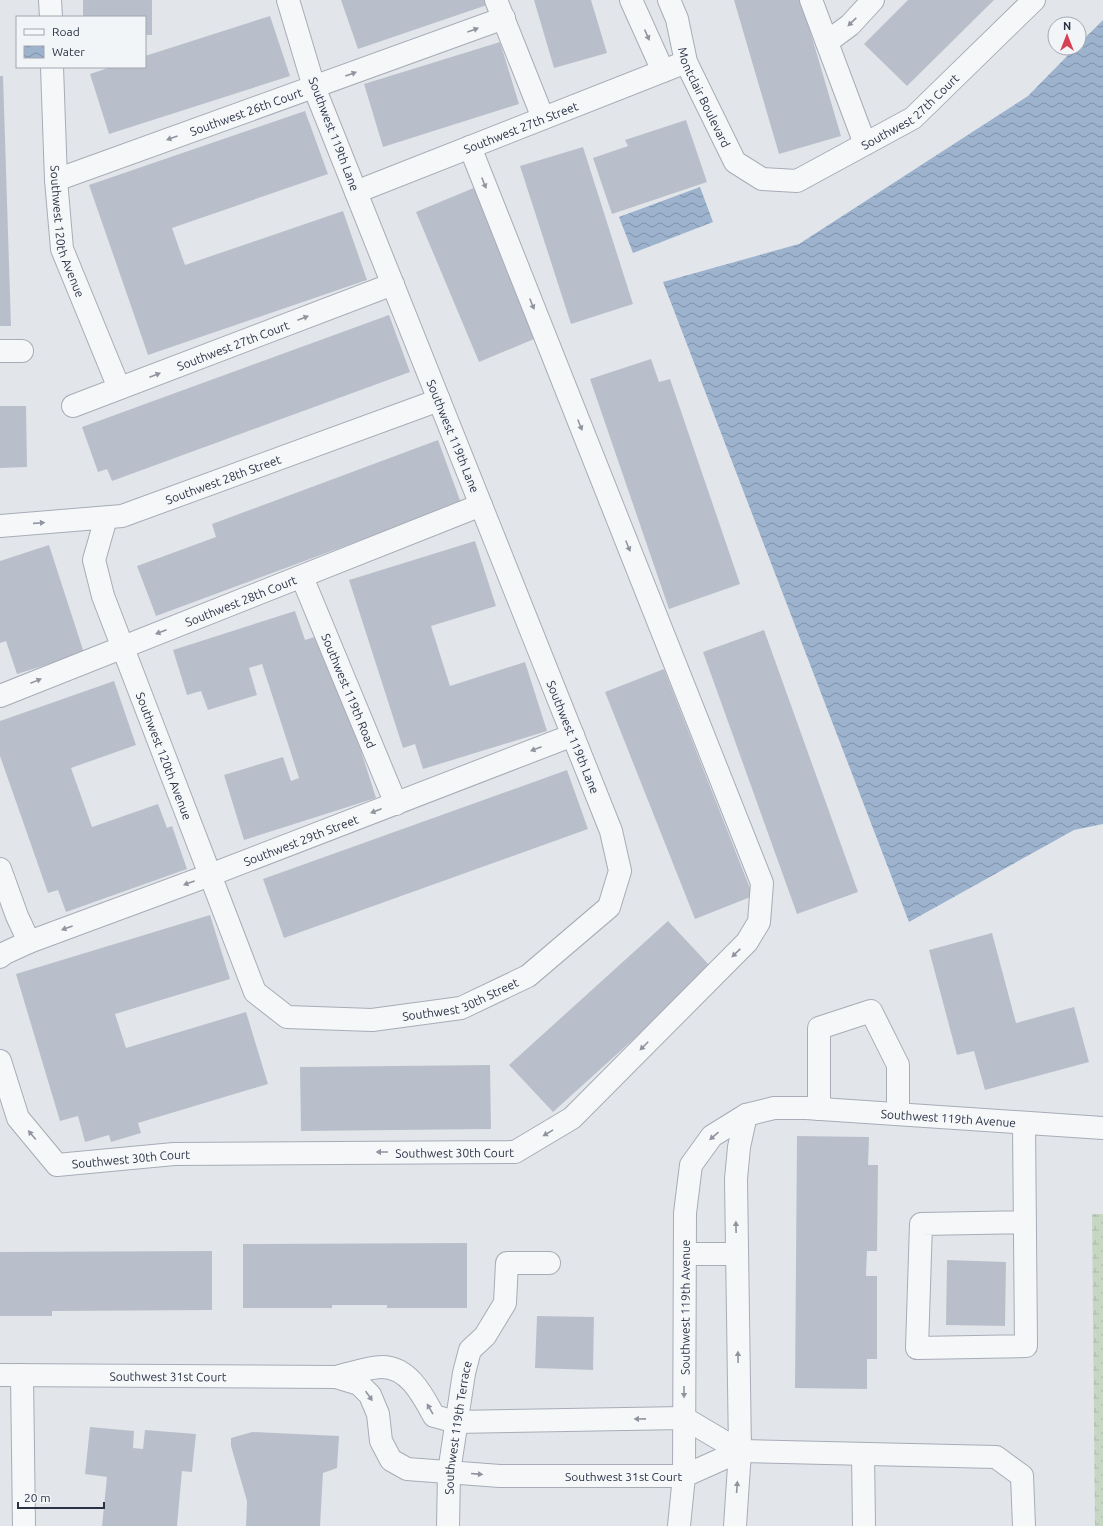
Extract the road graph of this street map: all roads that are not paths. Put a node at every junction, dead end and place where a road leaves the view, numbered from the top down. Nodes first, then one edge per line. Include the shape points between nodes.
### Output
1 (50, 0) edge
2 (288, 0) edge
3 (631, 0) edge
4 (669, 0) edge
5 (810, 0) edge
6 (873, 0) edge
7 (1034, 0) edge
8 (500, 9) edge
9 (51, 16) edge
10 (827, 42) junction
11 (686, 62) junction
12 (52, 68) edge
13 (663, 71) junction
14 (314, 87) junction
15 (543, 118) junction
16 (865, 144) junction
17 (470, 147) junction
18 (762, 179) joint
19 (56, 180) junction
20 (356, 192) junction
21 (393, 284) junction
22 (22, 351) dead end
23 (0, 352) edge
24 (119, 388) junction
25 (439, 400) junction
26 (72, 406) dead end
27 (481, 505) junction
28 (106, 518) junction
29 (0, 526) edge
30 (302, 577) junction
31 (122, 647) junction
32 (0, 696) edge
33 (573, 735) junction
34 (396, 804) junction
35 (0, 869) edge
36 (620, 870) joint
37 (210, 875) junction
38 (29, 942) junction
39 (0, 957) edge
40 (254, 992) joint
41 (0, 1061) edge
42 (819, 1109) junction
43 (898, 1114) junction
44 (746, 1115) junction
45 (1024, 1123) junction
46 (1103, 1128) edge
47 (1025, 1222) junction
48 (685, 1254) junction
49 (737, 1254) junction
50 (549, 1263) dead end
51 (0, 1375) edge
52 (22, 1375) junction
53 (336, 1377) junction
54 (684, 1418) junction
55 (456, 1422) junction
56 (740, 1451) junction
57 (863, 1454) junction
58 (449, 1472) junction
59 (684, 1476) junction
60 (24, 1526) edge
61 (448, 1526) edge
62 (679, 1526) edge
63 (735, 1526) edge
64 (864, 1526) edge
65 (1024, 1526) edge

1 - 9 street
2 - 14 street, Southwest 119th Lane
3 -> 13 street
4 - 11 street, Montclair Boulevard via 677,19
5 - 10 street
6 -> 10 street via 850,25
7 - 16 street, Southwest 27th Court via 913,118
14 -> 8 street, Southwest 26th Court
8 - 15 street
10 - 16 street
11 - 13 street, Southwest 27th Street
11 - 18 street, Montclair Boulevard via 735,162
12 - 19 street, Southwest 120th Avenue
13 - 15 street, Southwest 27th Street
14 -> 19 street, Southwest 26th Court
14 - 20 street, Southwest 119th Lane
15 - 17 street, Southwest 27th Street
16 - 18 street, Southwest 27th Court via 797,181
17 - 20 street, Southwest 27th Street
17 -> 41 street, Southwest 30th Court via 762,883 758,922 747,942 572,1118 515,1152 174,1154 57,1164 18,1118
19 - 24 street, Southwest 120th Avenue via 62,249
20 - 21 street, Southwest 119th Lane
24 -> 21 street, Southwest 27th Court
21 - 25 street, Southwest 119th Lane
22 - 23 street
24 - 26 street, Southwest 27th Court
25 - 27 street, Southwest 119th Lane
25 - 28 street, Southwest 28th Street via 122,516
27 - 30 street, Southwest 28th Court
27 - 33 street, Southwest 119th Lane
29 -> 28 street, Southwest 28th Street
28 - 31 street, Southwest 120th Avenue via 94,560 103,596
30 -> 31 street, Southwest 28th Court
30 - 34 street, Southwest 119th Road
32 -> 31 street, Southwest 28th Court
31 - 37 street, Southwest 120th Avenue
33 -> 34 street, Southwest 29th Street
33 - 36 street, Southwest 119th Lane via 611,831
34 -> 37 street, Southwest 29th Street
35 - 38 street
36 - 40 street, Southwest 30th Street via 609,907 528,976 461,1008 372,1020 287,1017
37 -> 38 street, Southwest 29th Street
37 - 40 street, Southwest 120th Avenue
38 - 39 street, Southwest 29th Street
42 - 43 street, Southwest 119th Avenue
42 - 43 street via 819,1028 871,1011 898,1065
42 - 44 street, Southwest 119th Avenue via 774,1108
43 - 45 street, Southwest 119th Avenue
44 -> 48 street, Southwest 119th Avenue via 712,1136 691,1164 685,1213
49 -> 44 street via 736,1179
45 - 46 street, Southwest 119th Avenue
45 - 47 street
47 - 47 street via 1026,1346 916,1348 921,1224
48 - 49 street
48 -> 54 street, Southwest 119th Avenue
56 -> 49 street
50 - 55 street, Southwest 119th Terrace via 507,1263 505,1303 485,1336 470,1350
51 - 52 street, Southwest 31st Court
52 - 53 street, Southwest 31st Court
52 - 60 street
55 -> 53 street, Southwest 31st Court via 434,1416 418,1389 399,1371 382,1367
53 -> 58 street, Southwest 31st Court via 359,1384 370,1395 378,1414 381,1441 391,1460 407,1469
54 -> 55 street, Southwest 31st Court
54 - 56 street
54 - 59 street, Southwest 119th Avenue
55 - 58 street, Southwest 119th Terrace
56 - 57 street
56 - 59 street, Southwest 31st Court
63 -> 56 street
57 - 64 street
57 - 65 street via 996,1457 1022,1476
58 -> 59 street, Southwest 31st Court via 500,1476
58 - 61 street, Southwest 119th Terrace
59 - 62 street, Southwest 119th Avenue

